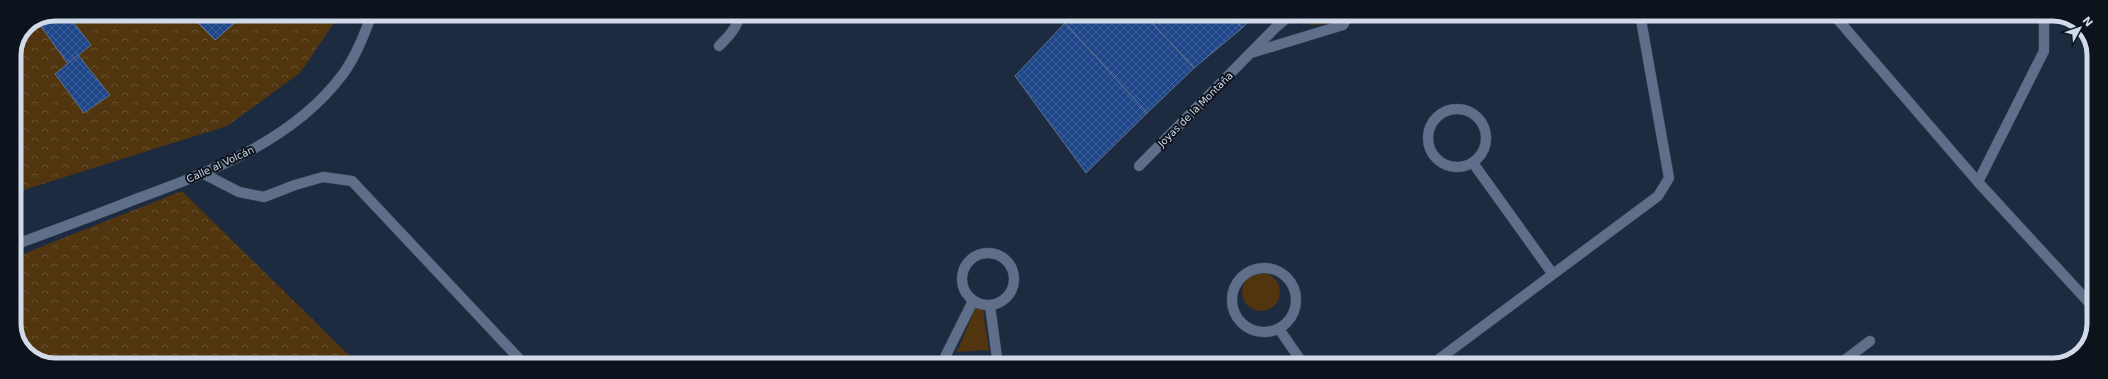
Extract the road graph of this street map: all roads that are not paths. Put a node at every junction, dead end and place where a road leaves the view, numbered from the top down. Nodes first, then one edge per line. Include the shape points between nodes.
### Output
1 (369, 21) edge
2 (738, 21) edge
3 (1284, 21) edge
4 (1345, 21) edge
5 (1641, 21) edge
6 (1839, 21) edge
7 (2044, 21) edge
8 (719, 46) dead end
9 (1250, 53) junction
10 (1473, 163) junction
11 (1139, 166) dead end
12 (204, 174) junction
13 (1978, 182) junction
14 (21, 242) edge
15 (1552, 273) junction
16 (2087, 300) edge
17 (973, 301) junction
18 (990, 306) junction
19 (1279, 329) junction
20 (1870, 341) dead end
21 (518, 358) edge
22 (944, 358) edge
23 (997, 358) edge
24 (1299, 358) edge
25 (1440, 358) edge
26 (1847, 358) edge

1 - 12 street, Calle al Volcán via 355,55 343,74 310,110 277,135
2 - 8 street via 732,33
3 - 9 street, Joyas de la Montaña
4 - 9 street, Joyas de la Montaña via 1343,25
5 - 15 street via 1669,178 1658,196
6 - 13 street
7 - 13 street via 2044,51
9 - 11 street, Joyas de la Montaña
10 - 10 street via 1483,152 1487,137 1482,122 1471,112 1456,108 1442,113 1432,124 1430,131 1428,139 1432,153 1444,164 1458,167
10 - 15 street
12 - 14 street, Calle al Volcán
12 - 21 street via 239,192 264,197 323,176 352,181
13 - 16 street
15 - 25 street
17 - 18 street
17 - 18 street via 962,288 962,272 970,257 986,251 1002,255 1013,268 1014,285 1006,299
17 - 22 street
18 - 23 street
19 - 19 street via 1261,333 1243,326 1233,311 1231,292 1240,276 1257,268 1276,269 1290,280 1296,298 1292,316
19 - 24 street
20 - 26 street

